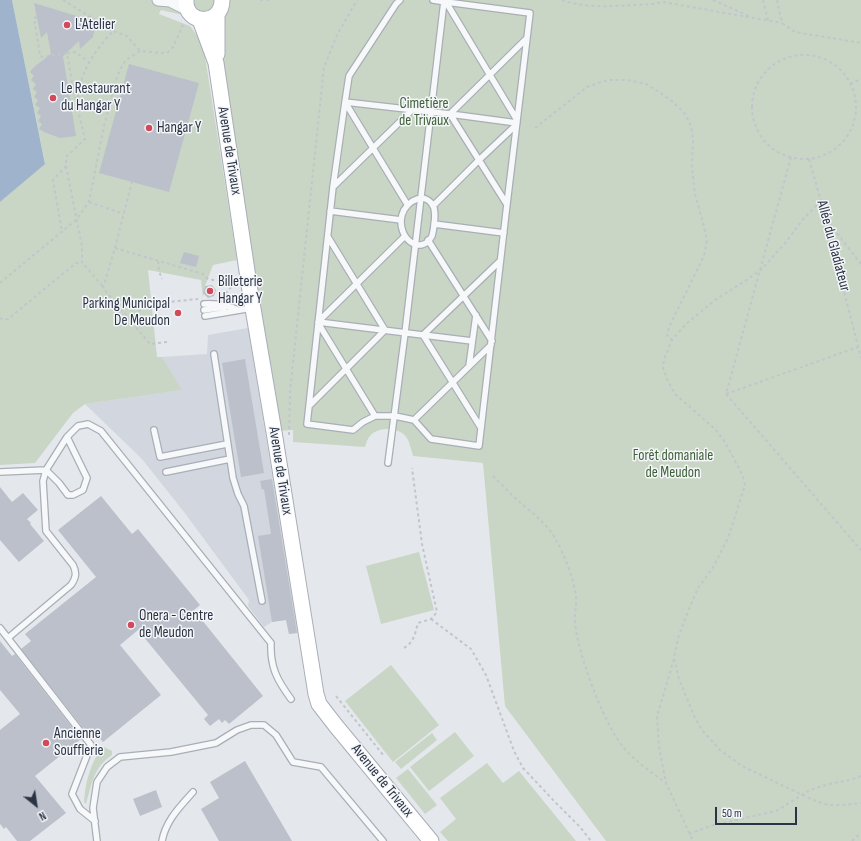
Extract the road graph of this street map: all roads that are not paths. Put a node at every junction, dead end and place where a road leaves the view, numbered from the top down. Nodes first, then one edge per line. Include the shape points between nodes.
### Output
1 (158, 0) edge
2 (400, 0) edge
3 (433, 0) edge
4 (445, 2) junction
5 (221, 4) edge
6 (185, 7) edge
7 (527, 38) junction
8 (216, 63) junction
9 (490, 75) junction
10 (345, 102) junction
11 (412, 110) junction
12 (431, 112) junction
13 (450, 114) junction
14 (517, 123) junction
15 (373, 148) junction
16 (479, 160) junction
17 (333, 187) junction
18 (421, 199) junction
19 (407, 204) junction
20 (507, 204) junction
21 (433, 206) junction
22 (330, 212) junction
23 (401, 220) junction
24 (434, 224) junction
25 (504, 233) junction
26 (405, 236) junction
27 (328, 237) junction
28 (428, 240) junction
29 (416, 244) junction
30 (500, 261) junction
31 (357, 284) junction
32 (464, 296) junction
33 (246, 309) junction
34 (476, 315) junction
35 (318, 322) junction
36 (385, 330) junction
37 (405, 333) junction
38 (423, 335) junction
39 (472, 341) junction
40 (491, 343) junction
41 (214, 354) dead end
42 (469, 366) junction
43 (346, 369) junction
44 (452, 382) junction
45 (309, 406) junction
46 (375, 416) junction
47 (395, 416) junction
48 (414, 420) junction
49 (481, 428) junction
50 (154, 430) dead end
51 (67, 437) junction
52 (227, 444) junction
53 (230, 459) junction
54 (388, 464) dead end
55 (46, 470) junction
56 (0, 472) edge
57 (166, 472) dead end
58 (262, 601) dead end
59 (0, 628) edge
60 (8, 638) junction
61 (291, 699) dead end
62 (193, 792) dead end
63 (95, 821) junction
64 (97, 841) edge
65 (162, 841) edge
66 (383, 841) edge
67 (431, 841) edge

1 - 6 street
2 - 10 lane via 349,76
3 - 4 lane
4 - 7 lane via 530,13
4 - 9 lane
4 - 12 lane
5 - 6 main road via 212,18 206,20
5 - 8 main road, Avenue de Trivaux
6 - 8 main road, Avenue de Trivaux via 209,40
7 - 9 lane
7 - 14 lane
8 - 33 main road, Avenue de Trivaux
9 - 13 lane
9 - 14 lane
10 - 11 lane
10 - 15 lane
10 - 17 lane
11 - 12 lane
11 - 15 lane
12 - 13 lane
12 - 18 lane
13 - 14 lane
13 - 16 lane
14 - 16 lane
14 - 20 lane
15 - 17 lane
15 - 19 lane
16 - 20 lane
16 - 21 lane
17 - 22 lane
18 - 19 lane
18 - 21 lane
18 - 29 lane
19 - 23 lane
20 - 25 lane
21 - 24 lane
22 - 23 lane
22 - 27 lane
23 - 26 lane
24 - 25 lane
24 - 28 lane
25 - 30 lane
26 - 29 lane via 411,243
26 - 31 lane
27 - 31 lane
27 - 35 lane
28 - 29 lane via 420,245
28 - 32 lane
29 - 37 lane
30 - 32 lane
30 - 40 lane
31 - 35 lane
31 - 36 lane
32 - 34 lane
32 - 38 lane
33 - 33 lane via 212,303 204,307
33 - 67 main road, Avenue de Trivaux via 277,453 315,687 320,704
34 - 39 lane
34 - 40 lane
35 - 36 lane
35 - 43 lane
35 - 45 lane
36 - 37 lane
36 - 43 lane
37 - 38 lane
37 - 47 lane
38 - 39 lane
38 - 44 lane
39 - 42 lane
40 - 42 lane
40 - 49 lane
41 - 52 lane
42 - 44 lane
43 - 45 lane
43 - 46 lane
44 - 48 lane
44 - 49 lane
45 - 46 lane via 307,424 353,430
46 - 47 lane
47 - 48 lane
47 - 54 lane
48 - 49 lane via 431,439 479,446
50 - 52 lane via 160,456
51 - 55 lane
51 - 55 lane via 87,478 83,490 68,495
51 - 61 lane via 78,426 88,424 101,431 271,643 270,658 279,682
52 - 53 lane
53 - 57 lane
53 - 58 lane via 233,478 244,506
55 - 56 lane
55 - 60 lane via 43,481 46,531 73,565 76,576 71,586
59 - 60 lane
60 - 63 lane via 92,745 72,794 80,809
62 - 65 lane via 170,818
63 - 64 lane
63 - 66 lane via 93,808 97,782 107,767 120,757 171,752 216,743 237,730 264,724 276,735 293,762 321,766

